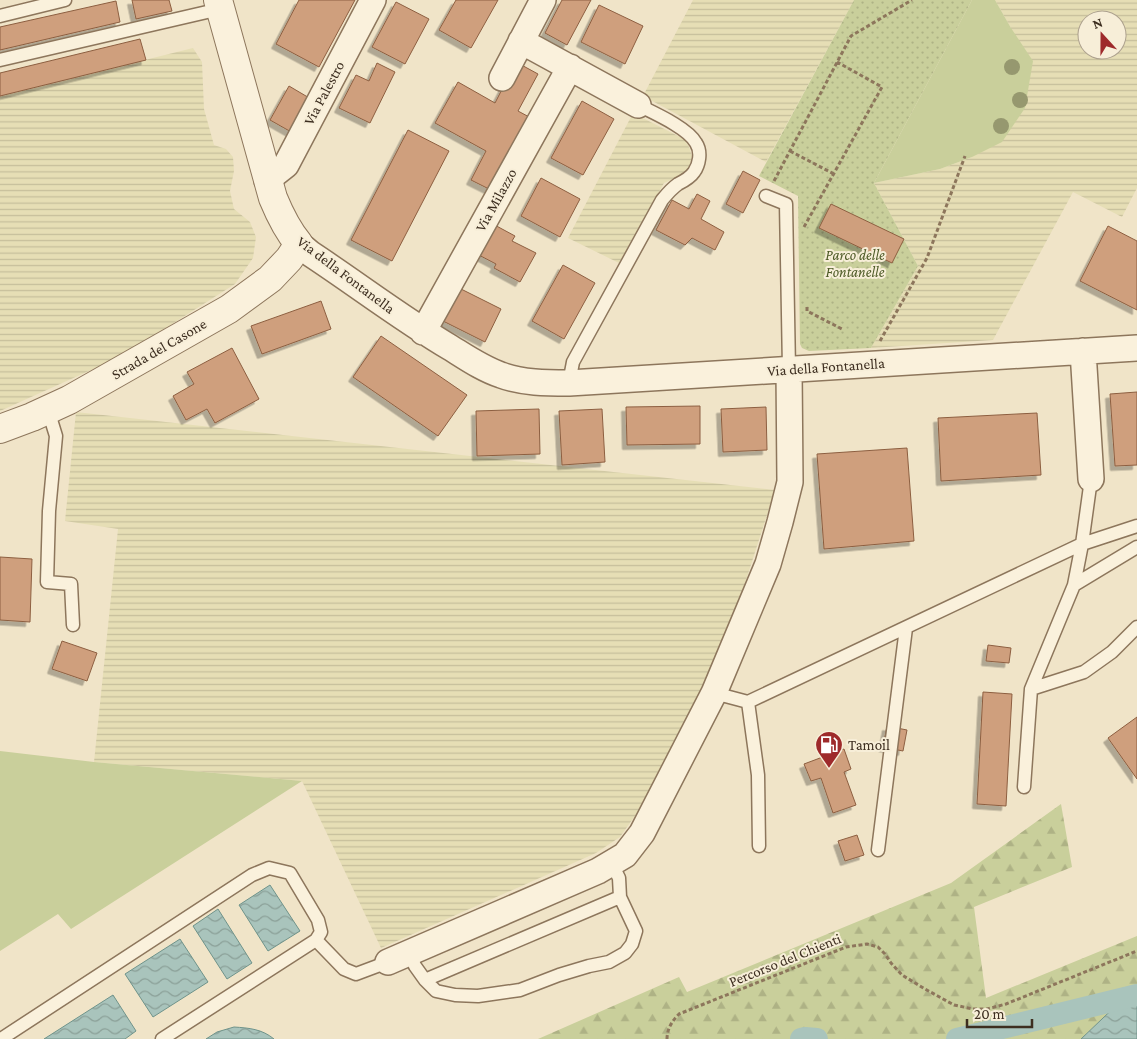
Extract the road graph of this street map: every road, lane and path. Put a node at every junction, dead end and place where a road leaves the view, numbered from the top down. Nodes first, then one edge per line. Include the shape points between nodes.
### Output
1 (65, 0) edge
2 (373, 0) edge
3 (543, 0) edge
4 (912, 0) edge
5 (219, 4) edge
6 (0, 16) edge
7 (522, 41) junction
8 (0, 60) edge
9 (837, 62) junction
10 (570, 67) junction
11 (502, 78) dead end
12 (638, 105) joint
13 (790, 151) junction
14 (965, 156) dead end
15 (834, 174) junction
16 (267, 180) junction
17 (773, 183) dead end
18 (766, 196) dead end
19 (300, 244) junction
20 (786, 258) junction
21 (807, 301) dead end
22 (842, 329) dead end
23 (423, 332) junction
24 (1137, 348) edge
25 (1083, 351) junction
26 (870, 364) junction
27 (789, 369) junction
28 (569, 383) junction
29 (48, 410) junction
30 (0, 429) edge
31 (1091, 479) joint
32 (1137, 526) edge
33 (1082, 544) junction
34 (1137, 547) edge
35 (1074, 585) junction
36 (73, 625) dead end
37 (1137, 627) edge
38 (906, 628) junction
39 (1031, 689) junction
40 (714, 693) junction
41 (748, 702) junction
42 (1024, 787) dead end
43 (759, 846) dead end
44 (878, 850) dead end
45 (612, 864) junction
46 (620, 897) junction
47 (316, 940) junction
48 (1137, 951) edge
49 (398, 957) junction
50 (425, 980) junction
51 (1, 1039) edge
52 (162, 1039) edge
53 (667, 1039) edge

1 - 6 lane
2 - 16 street, Via Palestro via 286,165
3 - 7 street
4 - 9 path via 851,36
5 - 8 lane
5 - 16 street, Via della Fontanella
7 - 10 street
7 - 11 street
9 - 13 path
9 - 15 path via 882,87
10 - 12 street
10 - 23 street, Via Milazzo
12 - 28 lane via 681,128 691,137 697,143 699,161 690,177 662,200 573,362
13 - 15 path
13 - 17 path
14 - 26 path via 927,258
15 - 20 path
16 - 19 street, Via della Fontanella via 280,216
18 - 20 lane via 786,204
19 - 23 street, Via della Fontanella
19 - 29 street, Strada del Casone via 270,279 229,309
20 - 27 lane
21 - 22 path via 807,311
23 - 28 street, Via della Fontanella via 501,376
24 - 25 street, Via della Fontanella
25 - 26 street, Via della Fontanella
25 - 31 street
26 - 27 street, Via della Fontanella
27 - 28 street, Via della Fontanella
27 - 40 street via 790,482 768,564
29 - 30 street, Strada del Casone
29 - 36 lane via 56,436 47,582 71,584
31 - 33 lane
32 - 33 lane
33 - 35 lane
33 - 38 lane
34 - 35 lane
35 - 39 lane
37 - 39 lane via 1112,652 1084,672
38 - 41 lane
38 - 44 lane
39 - 42 lane
40 - 41 lane
40 - 45 street via 642,833 625,855
41 - 43 lane via 758,776
45 - 46 lane via 619,878
45 - 49 street
46 - 50 lane
46 - 50 lane via 636,931 625,953 609,962 559,975 520,990 478,996 436,991
47 - 49 lane via 344,969 356,974
47 - 51 lane via 321,932 318,920 290,873 268,868 252,875
47 - 52 lane
48 - 53 path, Percorso del Chienti via 1006,1004 972,1010 954,1005 902,975 878,947 855,945 679,1014 669,1027
49 - 50 lane via 416,966

